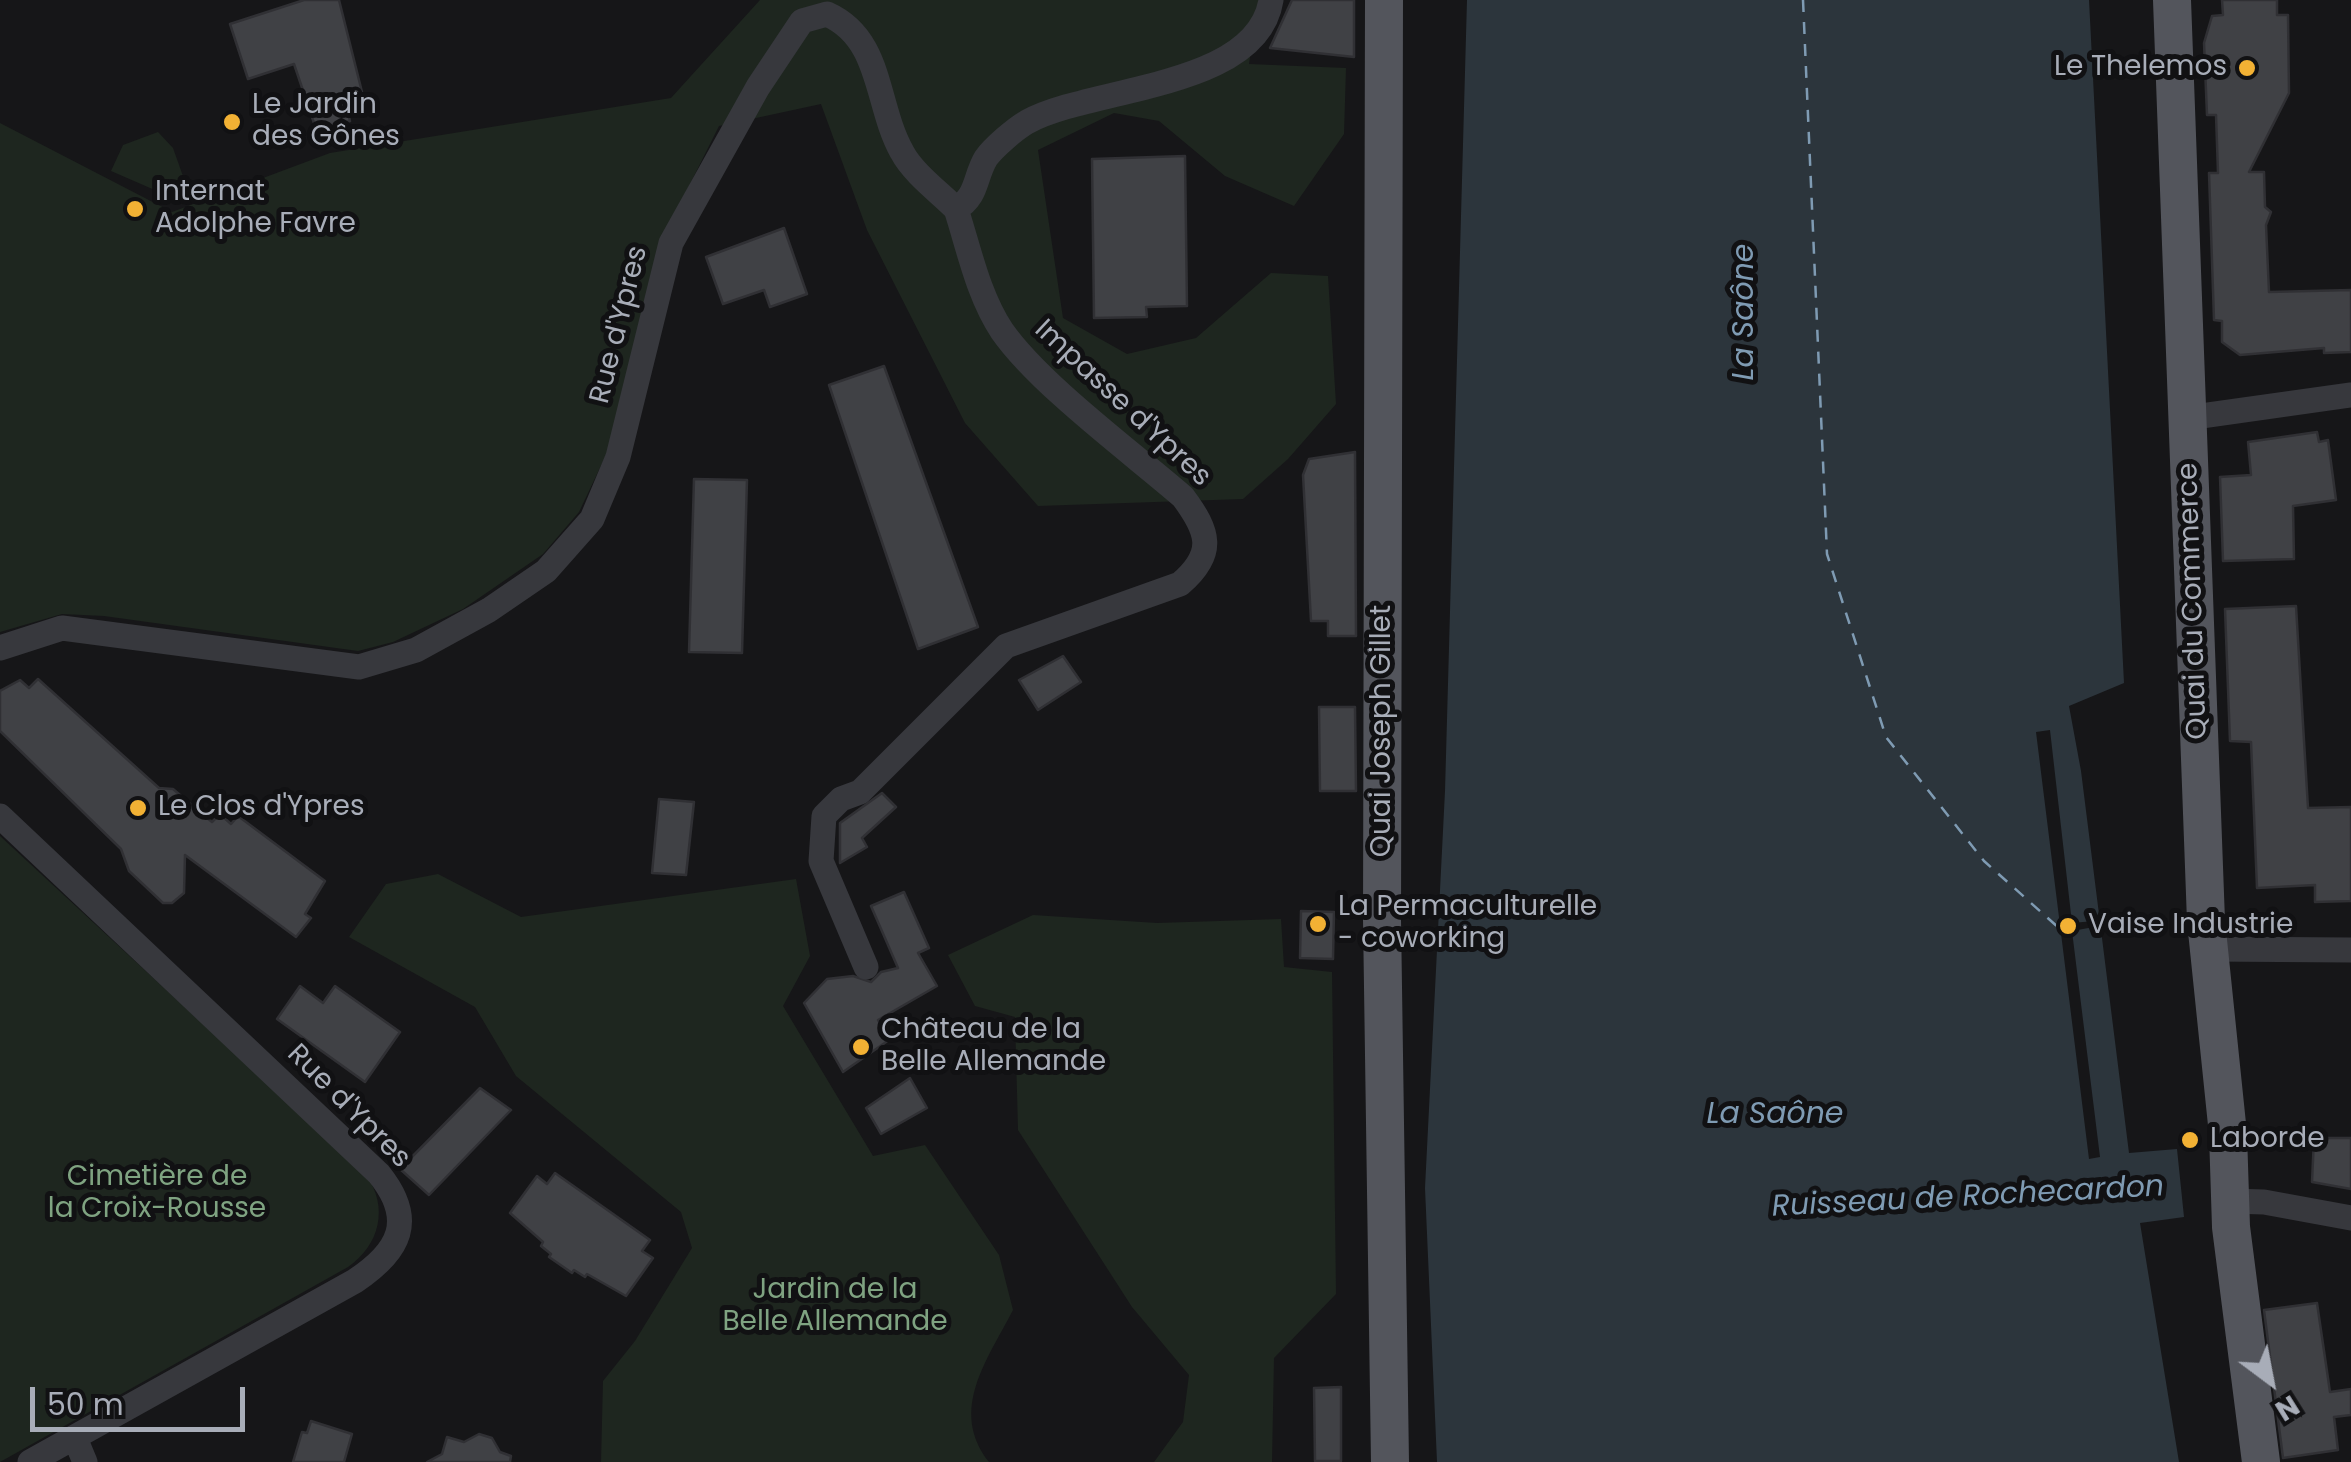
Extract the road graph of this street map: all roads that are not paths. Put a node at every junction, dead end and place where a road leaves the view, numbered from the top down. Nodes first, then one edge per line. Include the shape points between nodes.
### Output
1 (1271, 0) edge
2 (1384, 0) edge
3 (2172, 0) edge
4 (956, 209) junction
5 (2351, 396) edge
6 (2187, 418) junction
7 (0, 648) edge
8 (0, 816) edge
9 (2209, 949) junction
10 (2351, 950) edge
11 (866, 968) dead end
12 (2230, 1201) junction
13 (2351, 1218) edge
14 (75, 1438) junction
15 (30, 1462) edge
16 (85, 1462) edge
17 (1390, 1462) edge
18 (2261, 1462) edge

1 - 4 street via 1268,21 1224,64 1026,122 987,156 970,200
2 - 17 main road, Quai Joseph Gillet via 1382,918
3 - 6 main road, Quai du Commerce
4 - 7 street, Rue d'Ypres via 902,154 868,54 851,25 827,14 802,21 671,243 618,457 592,520 546,571 416,650 359,666 62,628
4 - 11 street, Impasse d'Ypres via 982,292 1002,330 1028,361 1182,497 1200,521 1206,546 1200,567 1180,584 1006,646 860,792 841,798 824,816 821,861
5 - 6 street
6 - 9 main road, Quai du Commerce
8 - 14 street, Rue d'Ypres via 379,1174 399,1214 396,1239 378,1266
9 - 10 street
9 - 12 main road, Quai du Commerce
12 - 13 street
12 - 18 main road, Quai du Commerce
14 - 15 street, Rue d'Ypres
14 - 16 street

